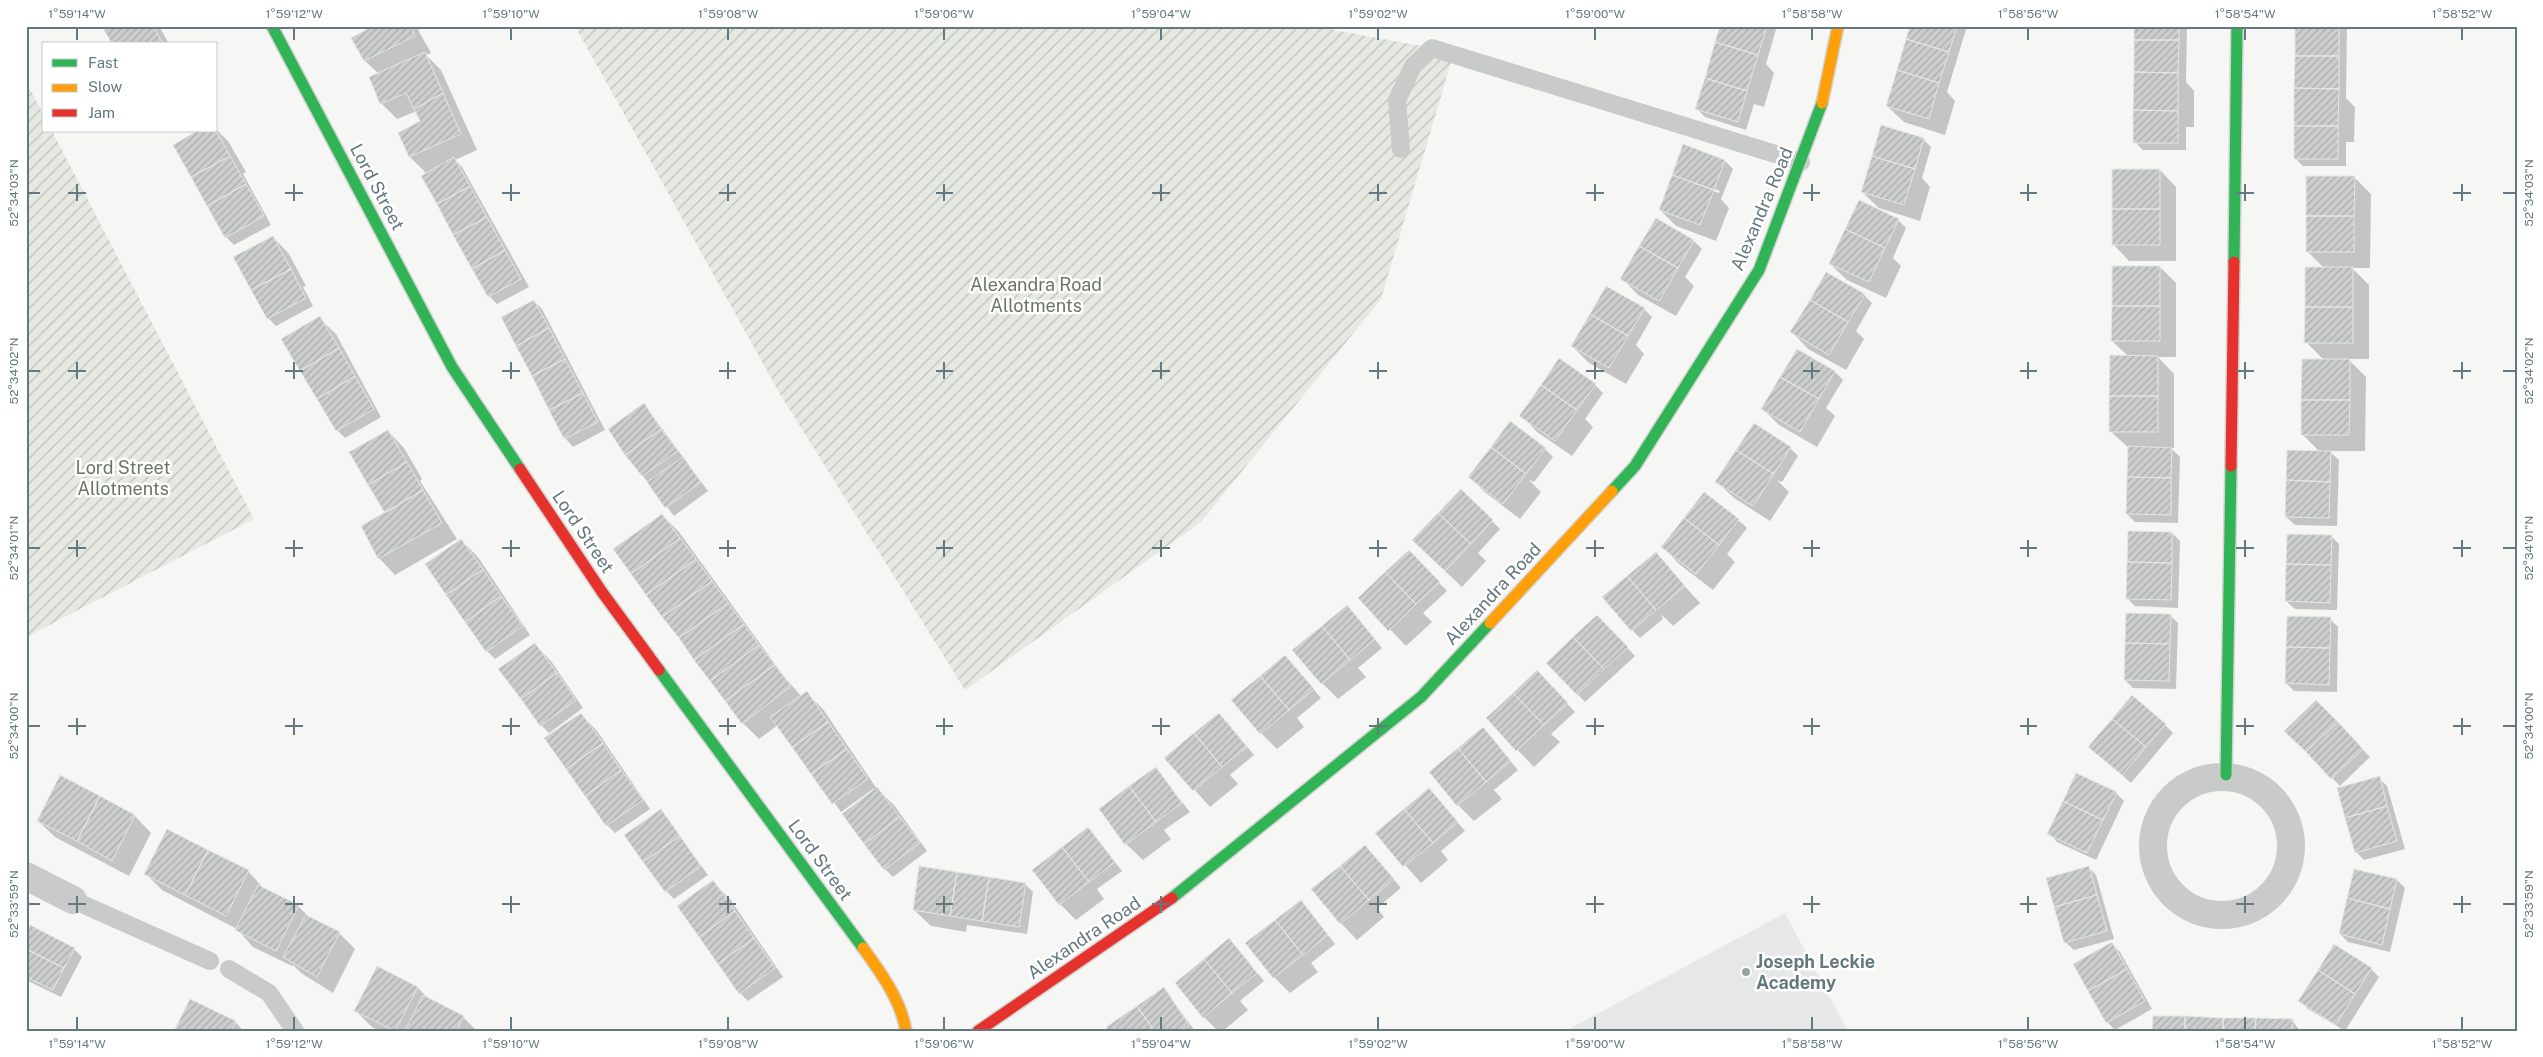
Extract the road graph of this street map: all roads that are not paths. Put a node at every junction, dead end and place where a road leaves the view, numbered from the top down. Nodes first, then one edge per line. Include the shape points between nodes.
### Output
1 (272, 26) edge
2 (1838, 26) edge
3 (2237, 26) edge
4 (1401, 148) dead end
5 (1801, 162) junction
6 (2226, 776) junction
7 (26, 876) edge
8 (73, 900) joint
9 (210, 961) dead end
10 (229, 969) dead end
11 (295, 1031) edge
12 (906, 1031) edge
13 (978, 1031) edge

1 - 12 street, Lord Street via 452,367 602,592 883,975 904,1018
2 - 5 street, Alexandra Road via 1820,113
3 - 6 street
4 - 5 lane via 1397,100 1413,66 1432,48
5 - 13 street, Alexandra Road via 1759,270 1636,466 1421,697 1162,906
6 - 6 street via 2265,790 2290,826 2291,863 2274,893 2247,911 2220,916 2185,906 2158,874 2152,834 2167,801 2199,779
7 - 8 street
8 - 9 lane
10 - 11 lane via 268,993

